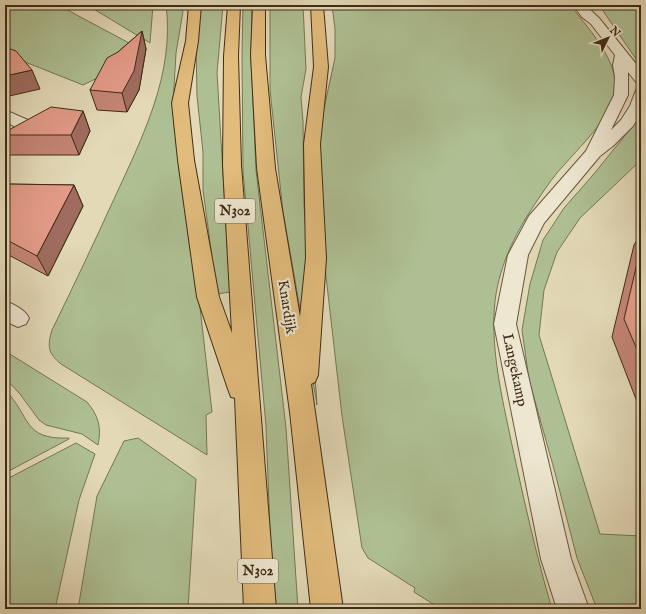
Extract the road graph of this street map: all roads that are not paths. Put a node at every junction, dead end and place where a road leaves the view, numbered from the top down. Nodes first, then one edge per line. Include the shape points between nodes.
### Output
1 (195, 5) edge
2 (234, 5) edge
3 (259, 5) edge
4 (316, 5) edge
5 (579, 5) edge
6 (594, 5) edge
7 (596, 21) junction
8 (621, 56) junction
9 (641, 79) edge
10 (641, 93) edge
11 (621, 95) junction
12 (641, 98) edge
13 (5, 115) edge
14 (5, 143) edge
15 (594, 152) junction
16 (303, 412) junction
17 (249, 417) junction
18 (260, 609) edge
19 (327, 609) edge
20 (573, 609) edge

1 - 17 main road via 192,41 180,103 186,160 208,297
2 - 17 main road, N302 via 231,56 232,164
3 - 16 main road, Knardijk / N302 via 258,55 266,168
4 - 16 main road via 321,67 312,156 316,258
5 - 7 street
6 - 7 street via 599,15
7 - 8 street
8 - 9 street
8 - 11 street, Langekamp
10 - 12 street, Langekamp
11 - 12 street
11 - 15 street, Langekamp
12 - 15 street, Langekamp via 627,124
13 - 14 street via 22,123 25,128
15 - 20 street, Langekamp via 536,220 518,255 505,324 556,559
16 - 19 main road, Knardijk / N302
17 - 18 main road, N302

